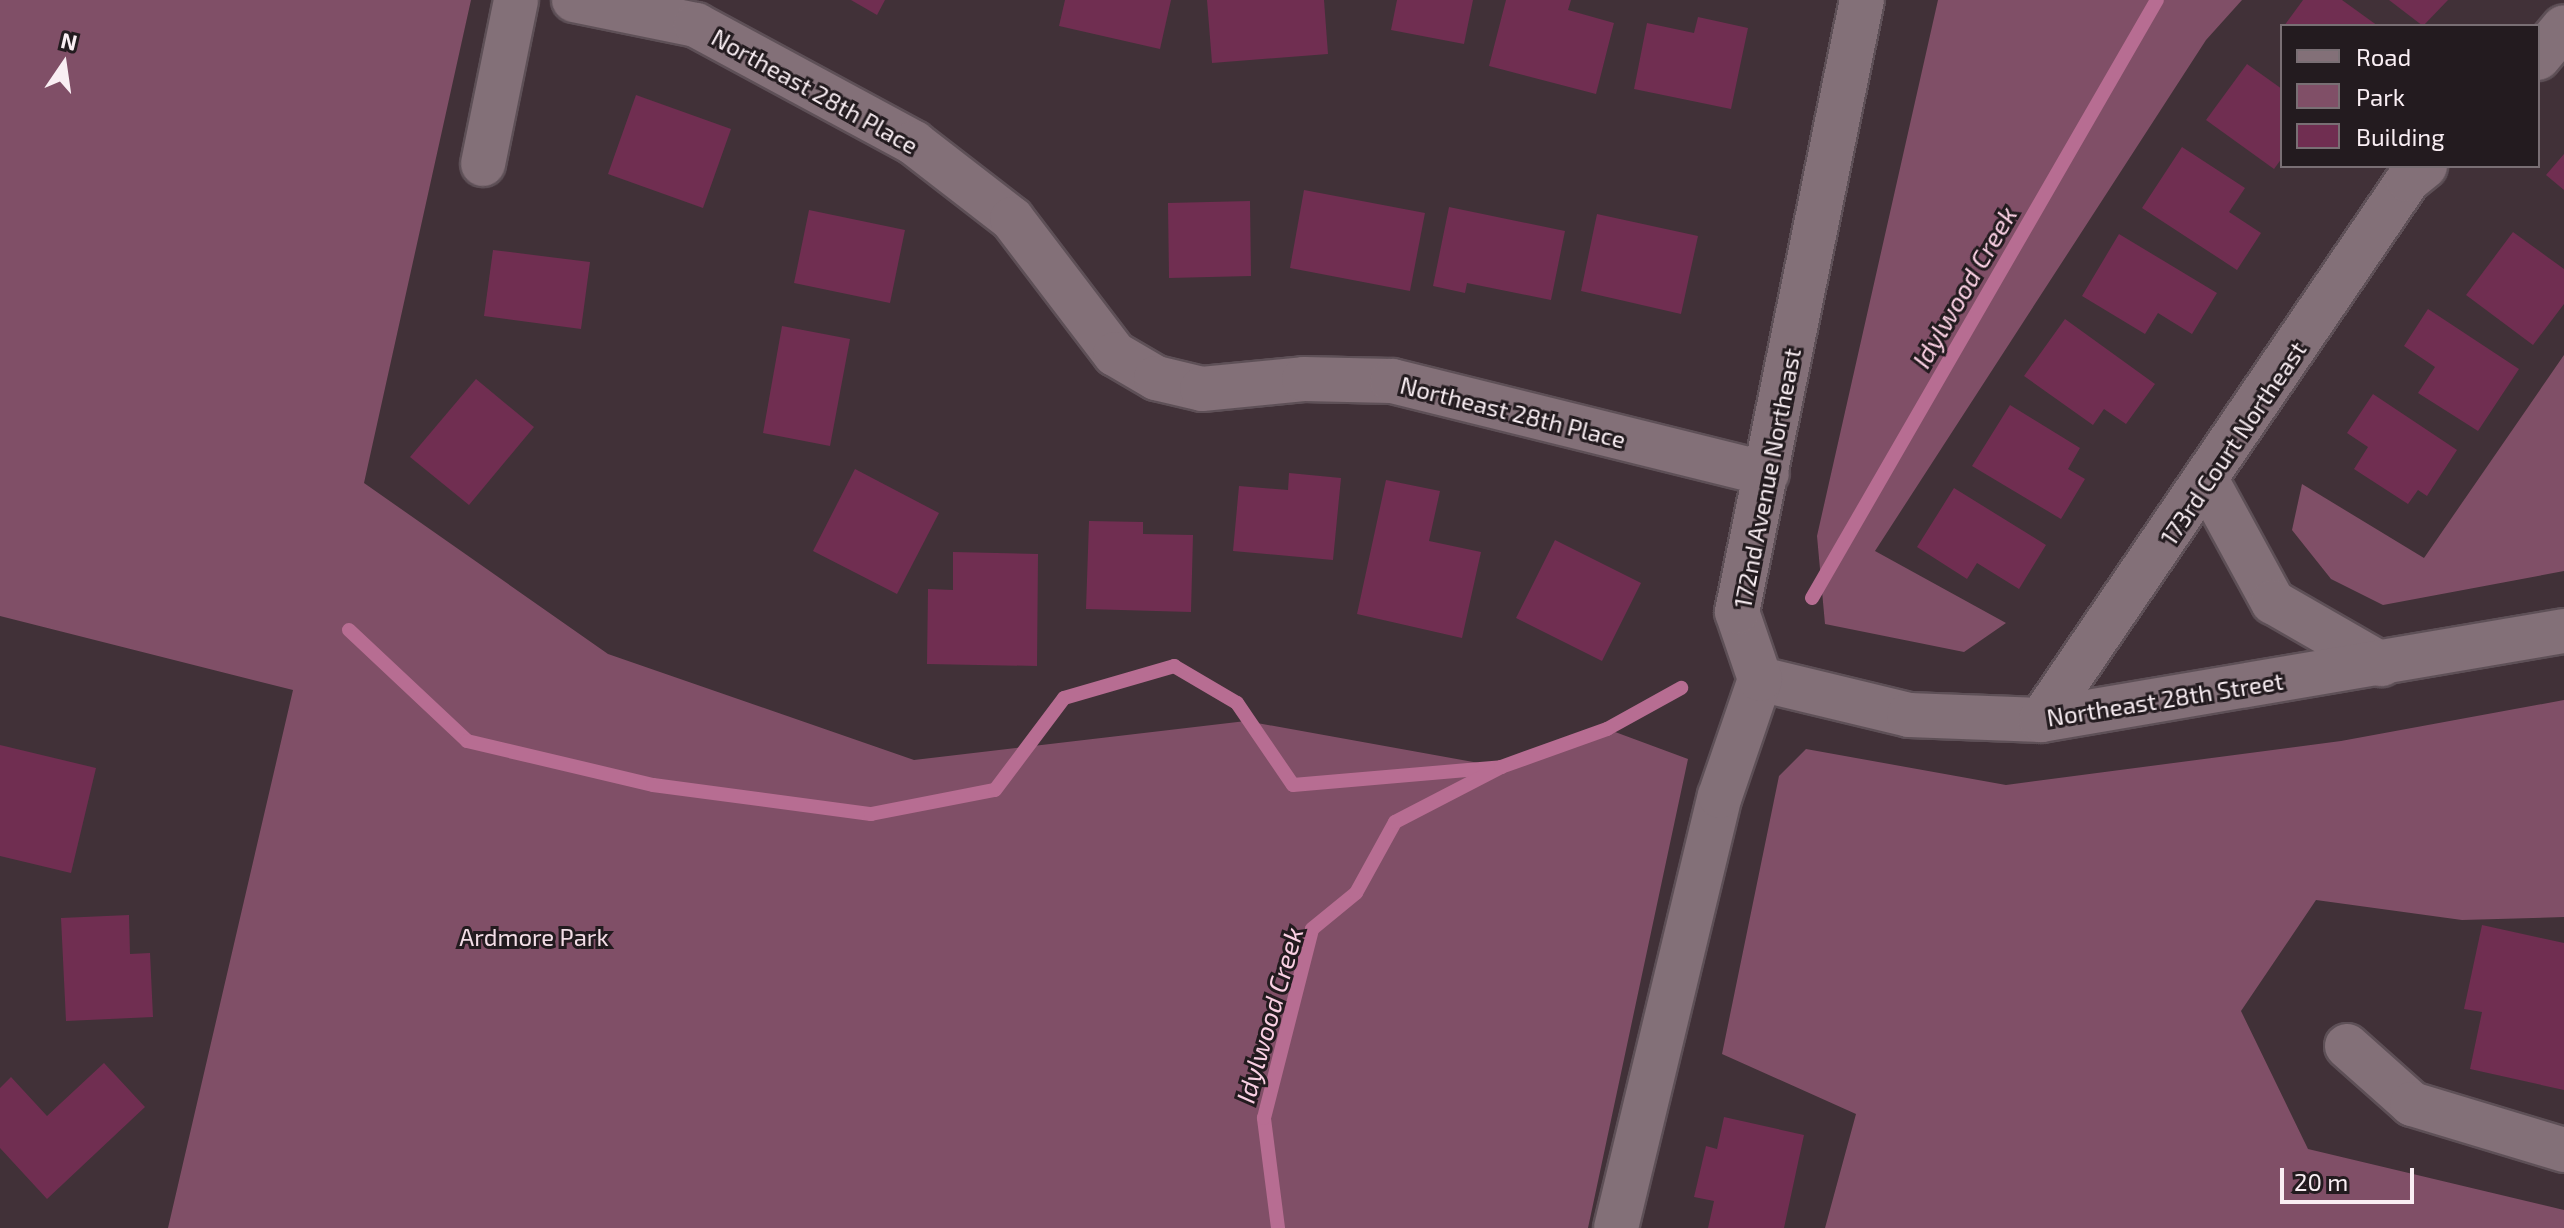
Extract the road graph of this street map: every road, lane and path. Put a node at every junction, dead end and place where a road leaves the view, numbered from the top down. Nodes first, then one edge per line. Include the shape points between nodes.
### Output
1 (516, 0) edge
2 (574, 0) edge
3 (1862, 0) edge
4 (2564, 27) edge
5 (2540, 56) edge
6 (483, 164) dead end
7 (2423, 168) edge
8 (1767, 474) junction
9 (2208, 483) junction
10 (2564, 631) edge
11 (2381, 664) junction
12 (1760, 679) junction
13 (2041, 720) junction
14 (2347, 1046) dead end
15 (2564, 1150) edge
16 (1616, 1228) edge

1 - 6 street
2 - 8 street, Northeast 28th Place via 696,25 914,143 1012,219 1115,354 1156,378 1202,389 1304,379 1392,381
3 - 8 street, 172nd Avenue Northeast
4 - 5 street
7 - 9 street, 173rd Court Northeast via 2408,180
8 - 12 street, 172nd Avenue Northeast via 1737,612
9 - 11 street via 2273,602
9 - 13 street, 173rd Court Northeast
10 - 11 street, Northeast 28th Street
11 - 13 street, Northeast 28th Street
12 - 13 street, Northeast 28th Street via 1909,715
12 - 16 street via 1720,796
14 - 15 street via 2412,1104

